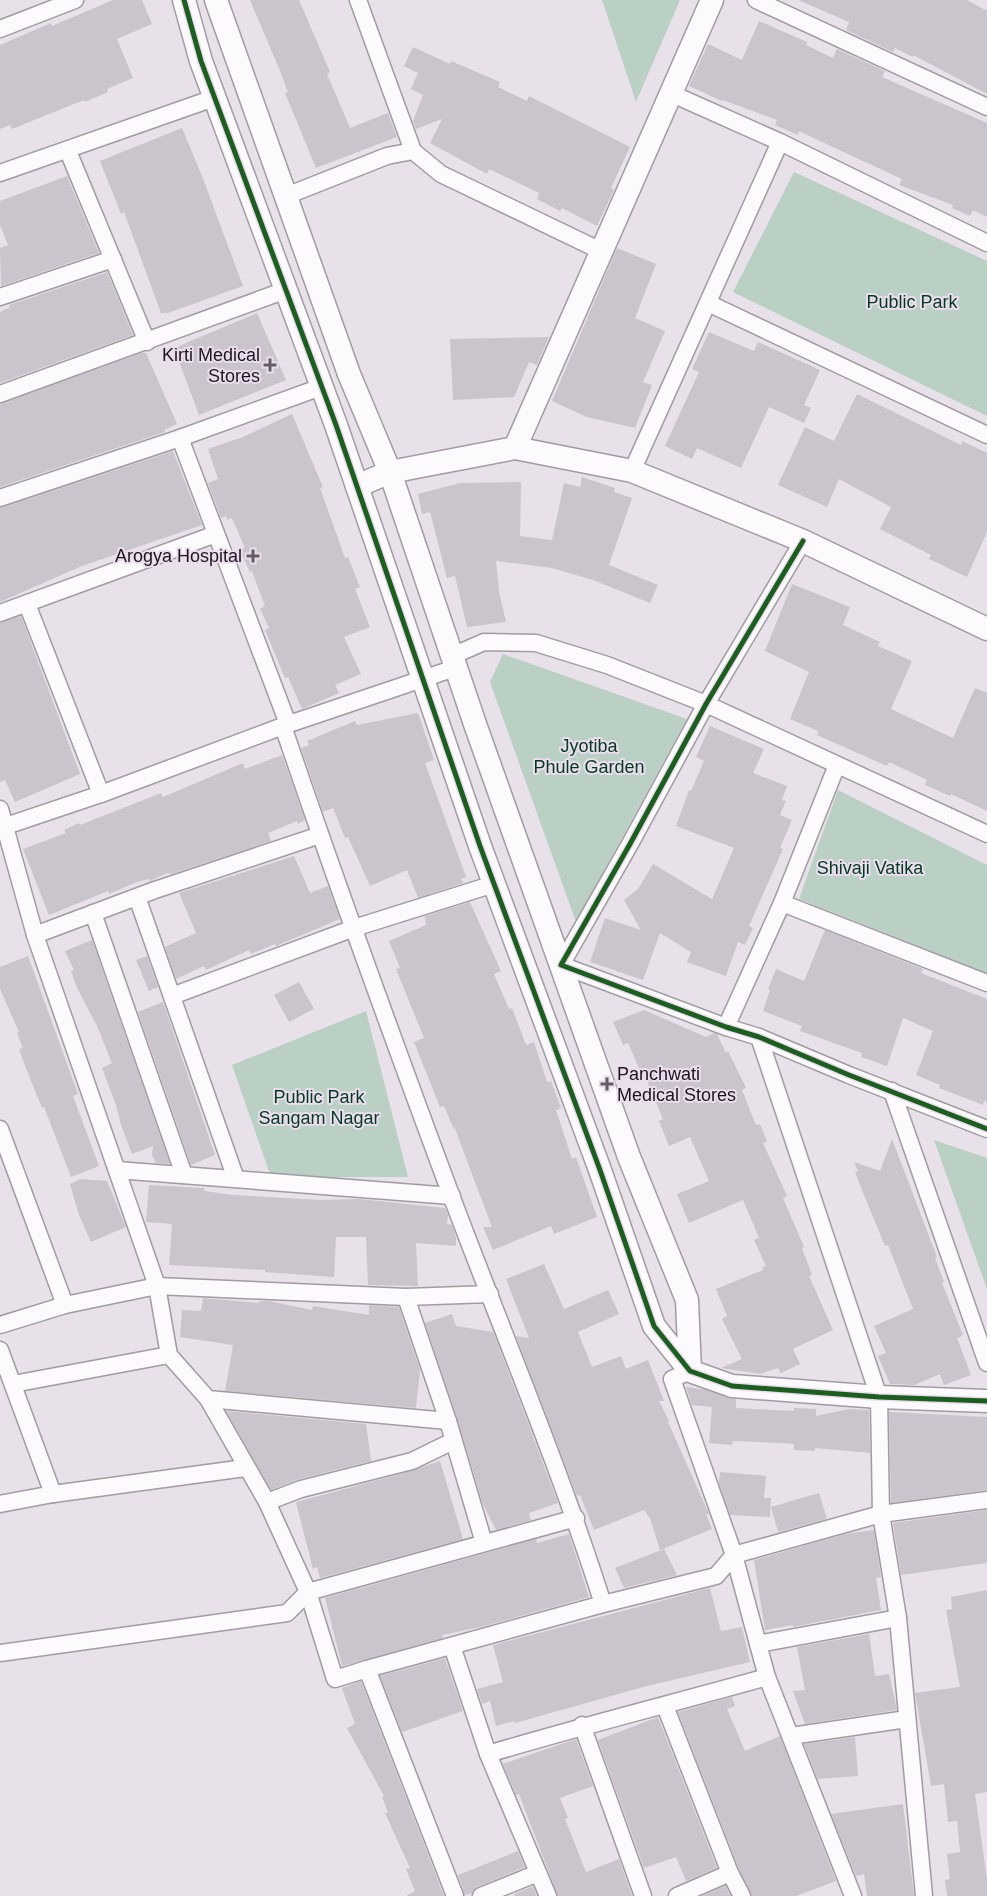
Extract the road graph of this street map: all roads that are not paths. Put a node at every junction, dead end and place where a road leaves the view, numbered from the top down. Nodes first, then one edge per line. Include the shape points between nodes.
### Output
1 (75, 0) edge
2 (184, 0) edge
3 (216, 0) edge
4 (358, 0) edge
5 (712, 0) edge
6 (756, 0) edge
7 (32, 7) edge
8 (0, 29) edge
9 (670, 93) junction
10 (214, 98) junction
11 (987, 106) edge
12 (780, 142) junction
13 (68, 151) junction
14 (413, 151) junction
15 (0, 173) edge
16 (286, 196) junction
17 (987, 243) edge
18 (601, 251) junction
19 (113, 259) junction
20 (286, 290) junction
21 (0, 297) edge
22 (708, 302) junction
23 (147, 342) junction
24 (321, 387) junction
25 (0, 394) edge
26 (987, 436) edge
27 (180, 438) junction
28 (514, 448) junction
29 (632, 471) junction
30 (390, 472) junction
31 (357, 486) junction
32 (1, 494) edge
33 (216, 534) junction
34 (803, 541) junction
35 (27, 604) junction
36 (0, 612) edge
37 (987, 629) edge
38 (454, 662) junction
39 (423, 679) junction
40 (706, 704) junction
41 (286, 725) junction
42 (837, 765) junction
43 (100, 794) junction
44 (0, 809) edge
45 (3, 826) edge
46 (987, 834) edge
47 (320, 835) junction
48 (494, 884) junction
49 (137, 897) junction
50 (782, 903) junction
51 (93, 913) junction
52 (354, 928) junction
53 (35, 935) junction
54 (561, 965) junction
55 (987, 982) edge
56 (172, 996) junction
57 (726, 1028) junction
58 (759, 1037) junction
59 (892, 1091) junction
60 (987, 1129) edge
61 (0, 1130) edge
62 (117, 1170) junction
63 (184, 1175) junction
64 (236, 1179) junction
65 (452, 1196) junction
66 (157, 1286) junction
67 (490, 1294) junction
68 (406, 1298) junction
69 (65, 1305) junction
70 (0, 1325) edge
71 (0, 1350) edge
72 (169, 1355) junction
73 (987, 1363) edge
74 (690, 1371) junction
75 (13, 1384) junction
76 (879, 1397) junction
77 (208, 1399) junction
78 (987, 1401) edge
79 (448, 1421) junction
80 (453, 1441) junction
81 (245, 1468) junction
82 (53, 1494) junction
83 (987, 1500) edge
84 (266, 1502) junction
85 (0, 1504) edge
86 (882, 1514) junction
87 (576, 1518) junction
88 (484, 1543) junction
89 (734, 1555) junction
90 (308, 1592) junction
91 (603, 1604) junction
92 (898, 1618) junction
93 (758, 1644) junction
94 (452, 1646) junction
95 (0, 1654) edge
96 (367, 1669) junction
97 (767, 1677) junction
98 (665, 1706) junction
99 (907, 1719) junction
100 (582, 1725) junction
101 (791, 1736) junction
102 (488, 1754) junction
103 (538, 1872) junction
104 (730, 1873) junction
105 (454, 1896) edge
106 (481, 1896) edge
107 (548, 1896) edge
108 (643, 1896) edge
109 (677, 1896) edge
110 (742, 1896) edge
111 (854, 1896) edge
112 (924, 1896) edge

1 - 7 street
2 - 10 street
3 - 16 street
4 - 14 street
5 - 9 street
6 - 11 street
7 - 8 street
9 - 12 street
9 - 18 street
10 - 13 street
10 - 20 street
12 - 17 street
12 - 22 street
13 - 15 street
13 - 19 street
14 - 16 street via 387,156
14 - 18 street via 442,174
16 - 30 street via 349,374
18 - 28 street
19 - 21 street
19 - 23 street
20 - 23 street
20 - 24 street
22 - 26 street
22 - 29 street
23 - 25 street
24 - 27 street
24 - 31 street
27 - 32 street
27 - 33 street
28 - 29 street
28 - 30 street
29 - 34 street
30 - 31 street
30 - 38 street
31 - 39 street
33 - 35 street
33 - 41 street
34 - 37 street
34 - 40 street
35 - 36 street
35 - 43 street
38 - 39 street
38 - 40 street via 484,642 536,643 607,665
38 - 54 street
39 - 41 street
39 - 48 street
40 - 42 street
40 - 54 street
41 - 43 street
41 - 47 street
42 - 46 street
42 - 50 street
43 - 45 street
44 - 45 street
45 - 53 street
47 - 49 street
47 - 52 street
48 - 52 street
48 - 74 street via 654,1326
49 - 51 street
49 - 56 street
50 - 55 street
50 - 57 street
51 - 53 street
51 - 63 street
52 - 56 street
52 - 65 street
53 - 62 street
54 - 57 street
54 - 74 street via 629,1157 687,1300
56 - 64 street
57 - 58 street
58 - 59 street
58 - 76 street
59 - 60 street
59 - 73 street
61 - 69 street
62 - 63 street
62 - 66 street
63 - 64 street
64 - 65 street
65 - 67 street
66 - 68 street
66 - 69 street
66 - 72 street
67 - 68 street
67 - 87 street
68 - 79 street
69 - 70 street
71 - 75 street
72 - 75 street
72 - 77 street
74 - 76 street via 732,1386
74 - 89 street via 672,1379
75 - 82 street
76 - 78 street
76 - 86 street
77 - 79 street
77 - 81 street
79 - 80 street
80 - 84 street via 412,1461 301,1489
80 - 88 street
81 - 82 street
81 - 84 street
82 - 85 street
83 - 86 street
84 - 90 street
86 - 89 street
86 - 92 street
87 - 88 street
87 - 91 street
88 - 90 street
89 - 91 street via 716,1576
89 - 93 street
90 - 95 street via 287,1613
90 - 96 street via 335,1679
91 - 94 street
92 - 93 street
92 - 99 street
93 - 97 street
94 - 96 street
94 - 102 street
96 - 105 street
97 - 98 street
97 - 101 street
98 - 100 street
98 - 104 street
99 - 101 street
99 - 112 street
100 - 102 street
100 - 108 street
101 - 111 street
102 - 103 street
103 - 106 street
103 - 107 street
104 - 109 street
104 - 110 street

